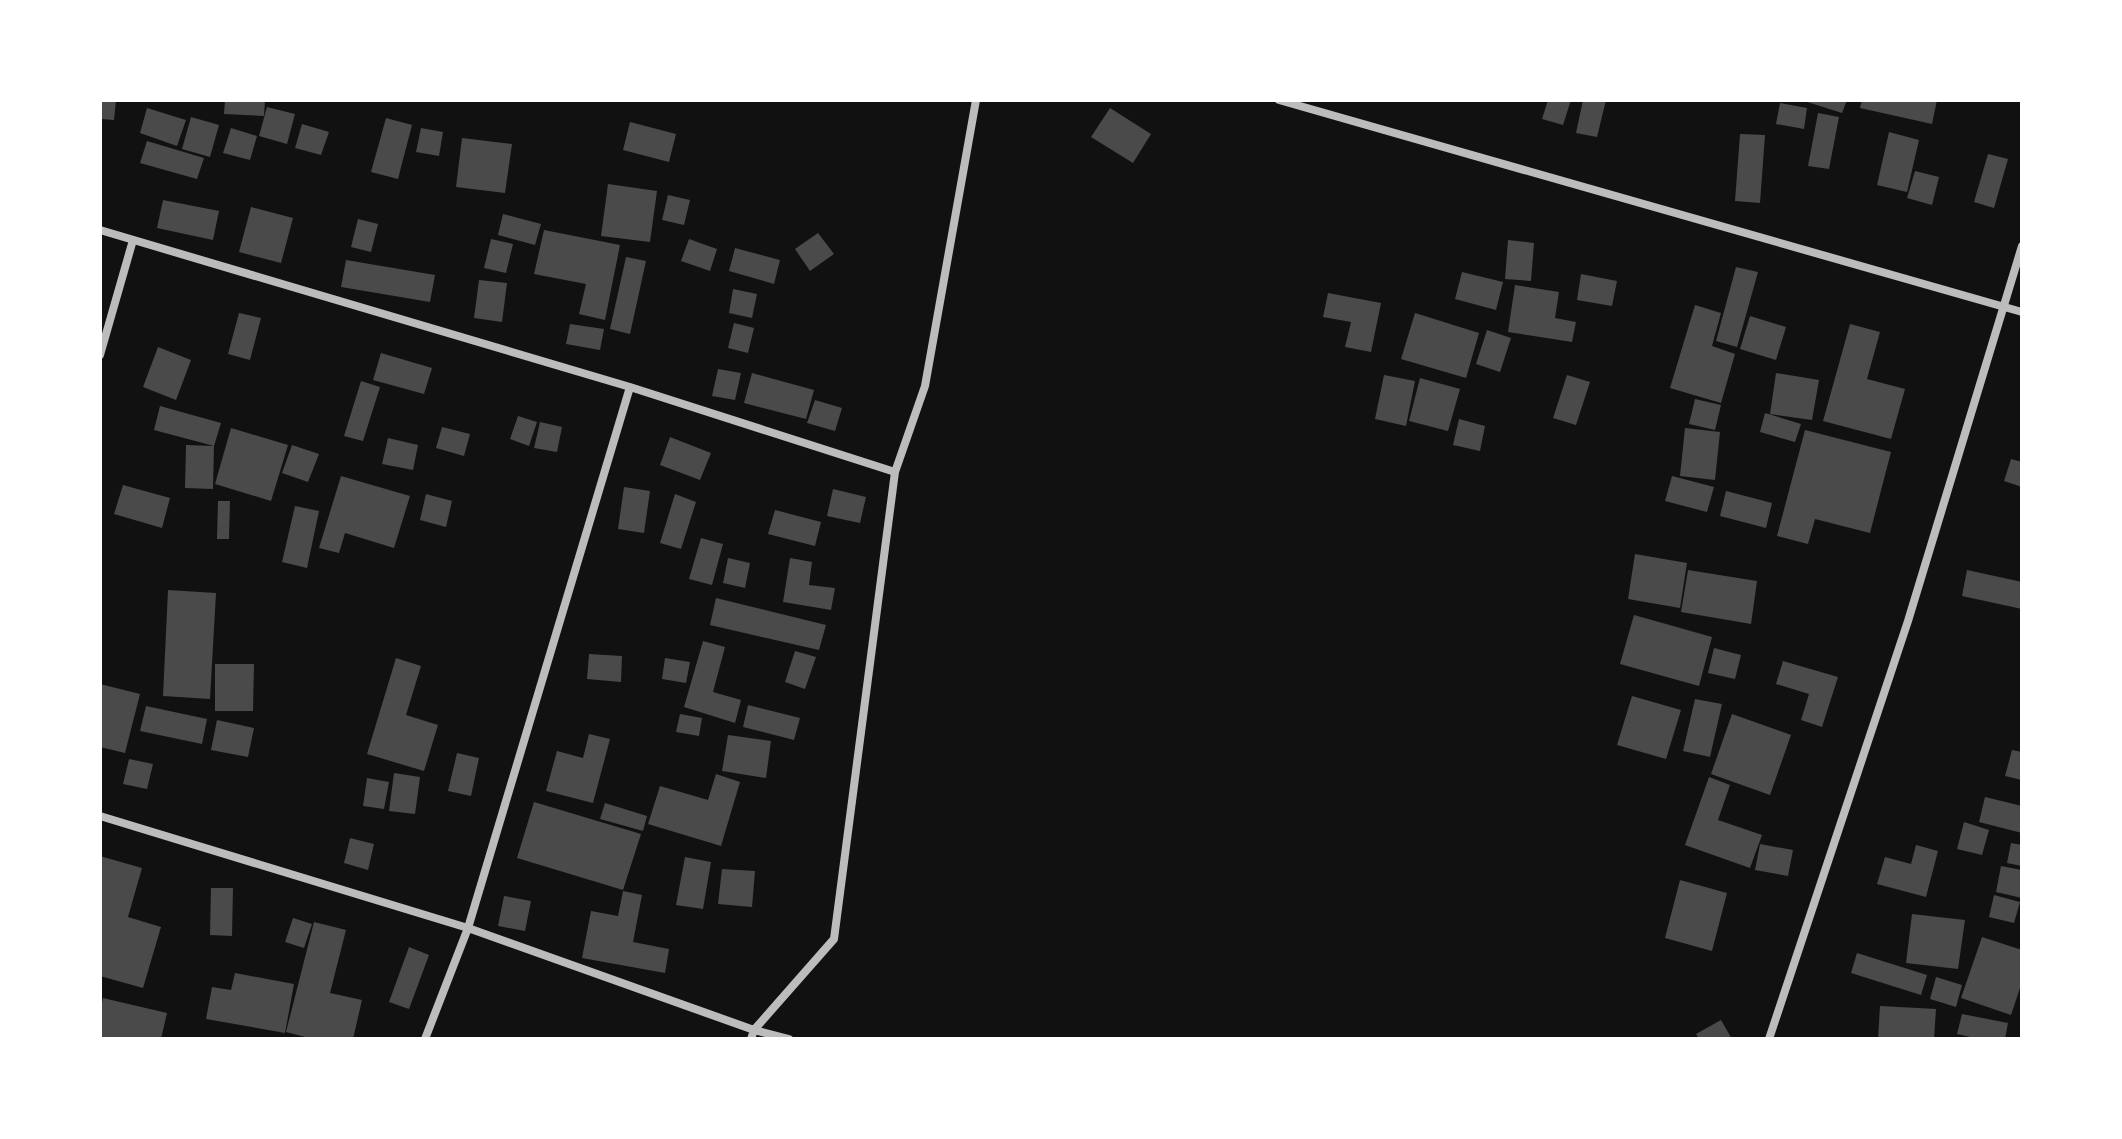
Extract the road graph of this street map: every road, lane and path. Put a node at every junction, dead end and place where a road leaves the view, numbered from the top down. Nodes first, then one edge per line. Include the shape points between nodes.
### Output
1 (976, 100) edge
2 (1279, 100) edge
3 (100, 230) edge
4 (133, 240) junction
5 (2022, 246) edge
6 (2004, 306) junction
7 (2022, 312) edge
8 (100, 355) edge
9 (630, 387) junction
10 (895, 472) junction
11 (100, 816) edge
12 (468, 928) junction
13 (752, 1034) edge
14 (425, 1039) edge
15 (789, 1039) edge
16 (1769, 1039) edge

1 - 10 street via 925,386
2 - 6 street
3 - 4 street
4 - 8 street
4 - 9 street
5 - 6 street
6 - 7 street
6 - 16 street via 1908,621
9 - 10 street
9 - 12 street
10 - 13 street via 834,939
11 - 12 street
12 - 13 street
12 - 14 street
13 - 15 street

